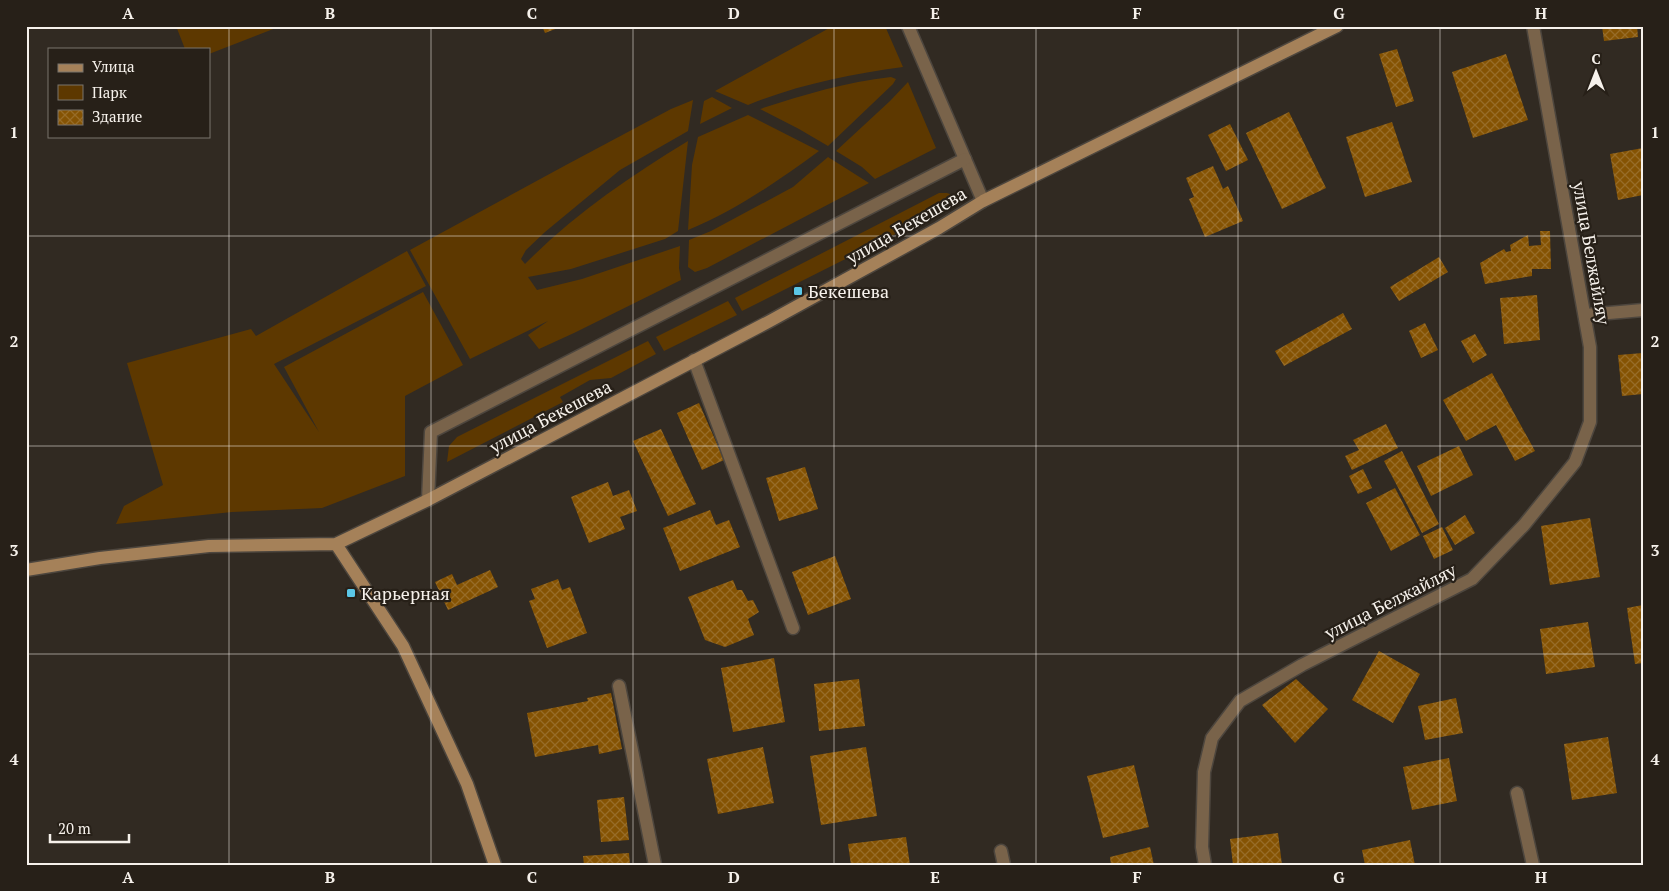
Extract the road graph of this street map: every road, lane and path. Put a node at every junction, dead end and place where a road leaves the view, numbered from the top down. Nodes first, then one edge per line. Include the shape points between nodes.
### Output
1 (908, 26) edge
2 (1337, 26) edge
3 (1533, 26) edge
4 (966, 159) junction
5 (984, 201) junction
6 (1643, 310) edge
7 (1586, 315) junction
8 (694, 360) junction
9 (428, 500) junction
10 (336, 544) junction
11 (26, 570) edge
12 (793, 628) dead end
13 (619, 686) dead end
14 (1517, 793) dead end
15 (1001, 850) dead end
16 (495, 865) edge
17 (655, 865) edge
18 (1004, 865) edge
19 (1205, 865) edge
20 (1533, 865) edge

1 - 4 street
2 - 5 main road, улица Бекешева
3 - 7 street, улица Белжайляу
4 - 5 street
4 - 9 street via 431,432
5 - 8 main road, улица Бекешева via 940,228
6 - 7 street
7 - 19 street, улица Белжайляу via 1590,347 1590,422 1575,462 1524,525 1472,579 1310,661 1240,701 1212,738 1204,772 1202,847
8 - 9 main road, улица Бекешева
8 - 12 street
9 - 10 main road, улица Бекешева
10 - 11 main road via 209,546
10 - 16 main road via 403,646 467,784
13 - 17 street
14 - 20 street
15 - 18 street

